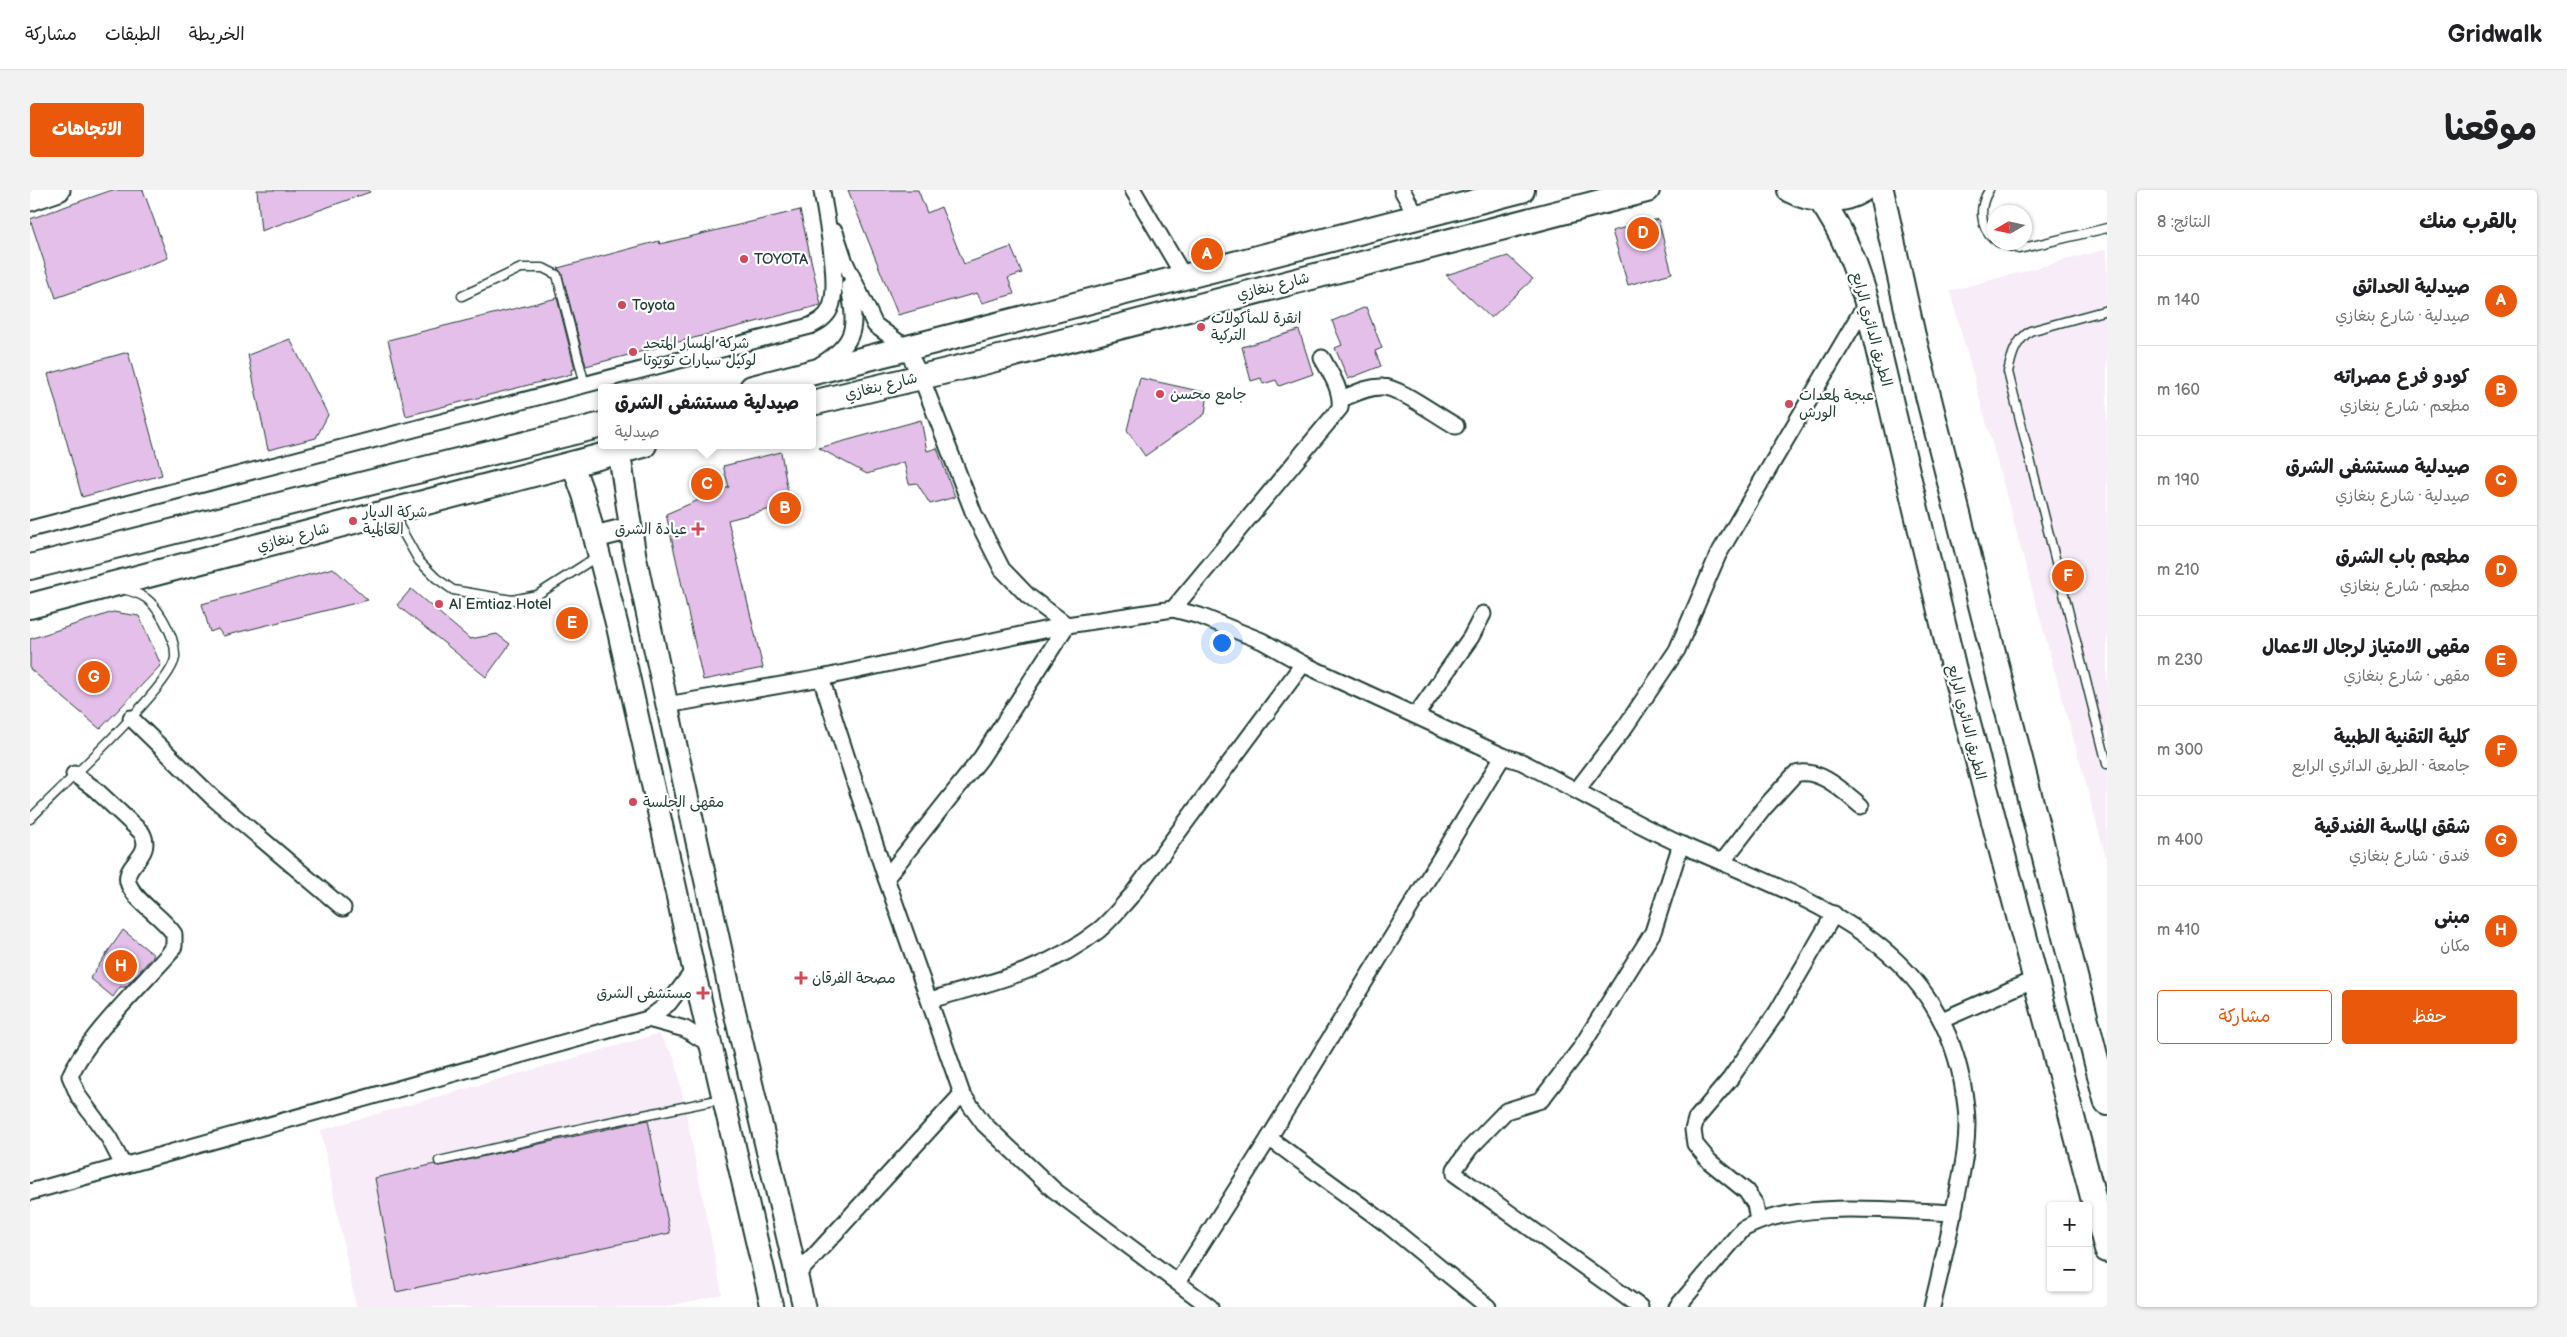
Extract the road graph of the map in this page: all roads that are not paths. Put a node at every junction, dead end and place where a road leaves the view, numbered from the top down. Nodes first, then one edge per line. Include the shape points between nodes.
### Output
1 (59, 190) edge
2 (1133, 190) edge
3 (1402, 190) edge
4 (1522, 190) edge
5 (1648, 190) edge
6 (1790, 190) edge
7 (1862, 190) edge
8 (1881, 190) edge
9 (1989, 190) edge
10 (821, 191) edge
11 (1820, 199) junction
12 (30, 200) edge
13 (1418, 217) junction
14 (2107, 228) edge
15 (1987, 230) edge
16 (2032, 246) edge
17 (845, 262) junction
18 (1183, 275) junction
19 (462, 296) dead end
20 (1866, 302) junction
21 (2107, 310) edge
22 (906, 348) junction
23 (1322, 358) dead end
24 (807, 373) junction
25 (921, 377) junction
26 (767, 384) edge
27 (584, 385) junction
28 (1341, 399) junction
29 (816, 402) edge
30 (598, 426) edge
31 (1456, 426) dead end
32 (627, 449) edge
33 (619, 451) junction
34 (572, 463) junction
35 (391, 512) junction
36 (631, 528) junction
37 (30, 529) edge
38 (597, 546) junction
39 (30, 567) edge
40 (104, 586) junction
41 (30, 606) edge
42 (1173, 609) junction
43 (1483, 614) dead end
44 (1068, 625) junction
45 (1303, 664) junction
46 (821, 678) junction
47 (667, 705) junction
48 (1416, 715) junction
49 (131, 718) junction
50 (1502, 756) junction
51 (2107, 764) edge
52 (74, 774) junction
53 (1577, 790) junction
54 (1861, 806) dead end
55 (30, 819) edge
56 (1681, 844) junction
57 (1723, 861) junction
58 (886, 878) junction
59 (343, 908) dead end
60 (1834, 914) junction
61 (694, 970) junction
62 (2035, 979) junction
63 (930, 1000) junction
64 (648, 1019) junction
65 (1942, 1020) junction
66 (711, 1045) junction
67 (962, 1094) junction
68 (724, 1099) junction
69 (2107, 1103) edge
70 (1269, 1138) junction
71 (439, 1161) dead end
72 (123, 1165) junction
73 (30, 1192) edge
74 (1954, 1213) junction
75 (1758, 1221) junction
76 (2107, 1250) edge
77 (795, 1278) junction
78 (1178, 1281) junction
79 (772, 1307) edge
80 (804, 1307) edge
81 (1210, 1307) edge
82 (1487, 1307) edge
83 (1640, 1307) edge
84 (1677, 1307) edge
85 (1932, 1307) edge

1 - 12 main road
2 - 18 street
3 - 13 street
4 - 13 main road, شارع بنغازي
5 - 25 main road, شارع بنغازي
6 - 11 main road
7 - 11 main road via 1846,197
8 - 69 main road via 1913,336
9 - 15 lane via 1981,208
10 - 17 street
10 - 27 street via 833,289 831,307 820,321
11 - 20 main road, الطريق الدائري الرابع via 1847,244
13 - 18 main road, شارع بنغازي
14 - 16 lane
17 - 22 street via 875,326
17 - 24 street via 853,309 853,331 846,346 836,356
18 - 22 main road, شارع بنغازي
19 - 27 lane via 521,268 543,268 557,275
20 - 53 street via 1718,554 1677,650
20 - 62 main road, الطريق الدائري الرابع via 1953,666
21 - 51 lane via 2030,331 2019,339 2008,372
22 - 24 main road, شارع بنغازي
22 - 25 street
23 - 28 street
24 - 26 main road, شارع بنغازي
25 - 29 main road, شارع بنغازي
25 - 44 street via 974,514 1002,569 1028,596
27 - 37 street
28 - 31 street via 1384,386
28 - 42 street via 1340,408
30 - 39 main road
32 - 33 main road, شارع بنغازي
33 - 34 main road, شارع بنغازي
33 - 36 main road
34 - 35 main road, شارع بنغازي
34 - 38 main road
35 - 38 lane via 420,561 436,578 453,590 512,600 537,595
35 - 40 main road, شارع بنغازي
36 - 38 main road
36 - 47 main road
38 - 61 main road
40 - 41 main road, شارع بنغازي
40 - 49 lane via 140,593 161,616 174,644 174,660 162,682
42 - 44 street
42 - 45 street via 1200,616 1262,641
43 - 48 street via 1471,637
44 - 46 street
44 - 58 street via 981,758
45 - 48 street
45 - 63 street via 1131,896 1101,928 1053,960 1019,974
46 - 47 street
46 - 58 street
47 - 77 main road
48 - 50 street
49 - 52 lane
49 - 59 street via 212,797
50 - 53 street via 1522,762
50 - 70 street
52 - 55 lane
52 - 72 street via 95,789 146,839 146,848 128,873 129,885 174,934 174,946 169,954 94,1040 70,1076 79,1097 110,1138
53 - 56 street
54 - 57 street via 1813,773 1794,774
56 - 57 street
56 - 83 street via 1652,932 1574,1056 1542,1100 1506,1111 1470,1148 1455,1169 1455,1174
57 - 60 street
58 - 63 street
60 - 65 street via 1890,953
60 - 75 street via 1777,1012 1730,1079 1696,1119 1693,1130 1695,1144 1710,1162 1746,1192 1755,1204
61 - 64 street via 669,1003
61 - 66 main road
62 - 65 street
62 - 76 main road, الطريق الدائري الرابع
63 - 67 street
64 - 66 street via 685,1029
64 - 72 street
65 - 74 street via 1960,1075 1966,1108 1963,1168
66 - 68 main road
67 - 77 street
67 - 78 street via 984,1124 1054,1190
68 - 71 lane
68 - 79 main road
70 - 78 street
70 - 82 street via 1385,1224
72 - 73 street
74 - 75 street via 1806,1210
74 - 85 street
75 - 84 street via 1743,1229
77 - 80 main road
78 - 81 street

